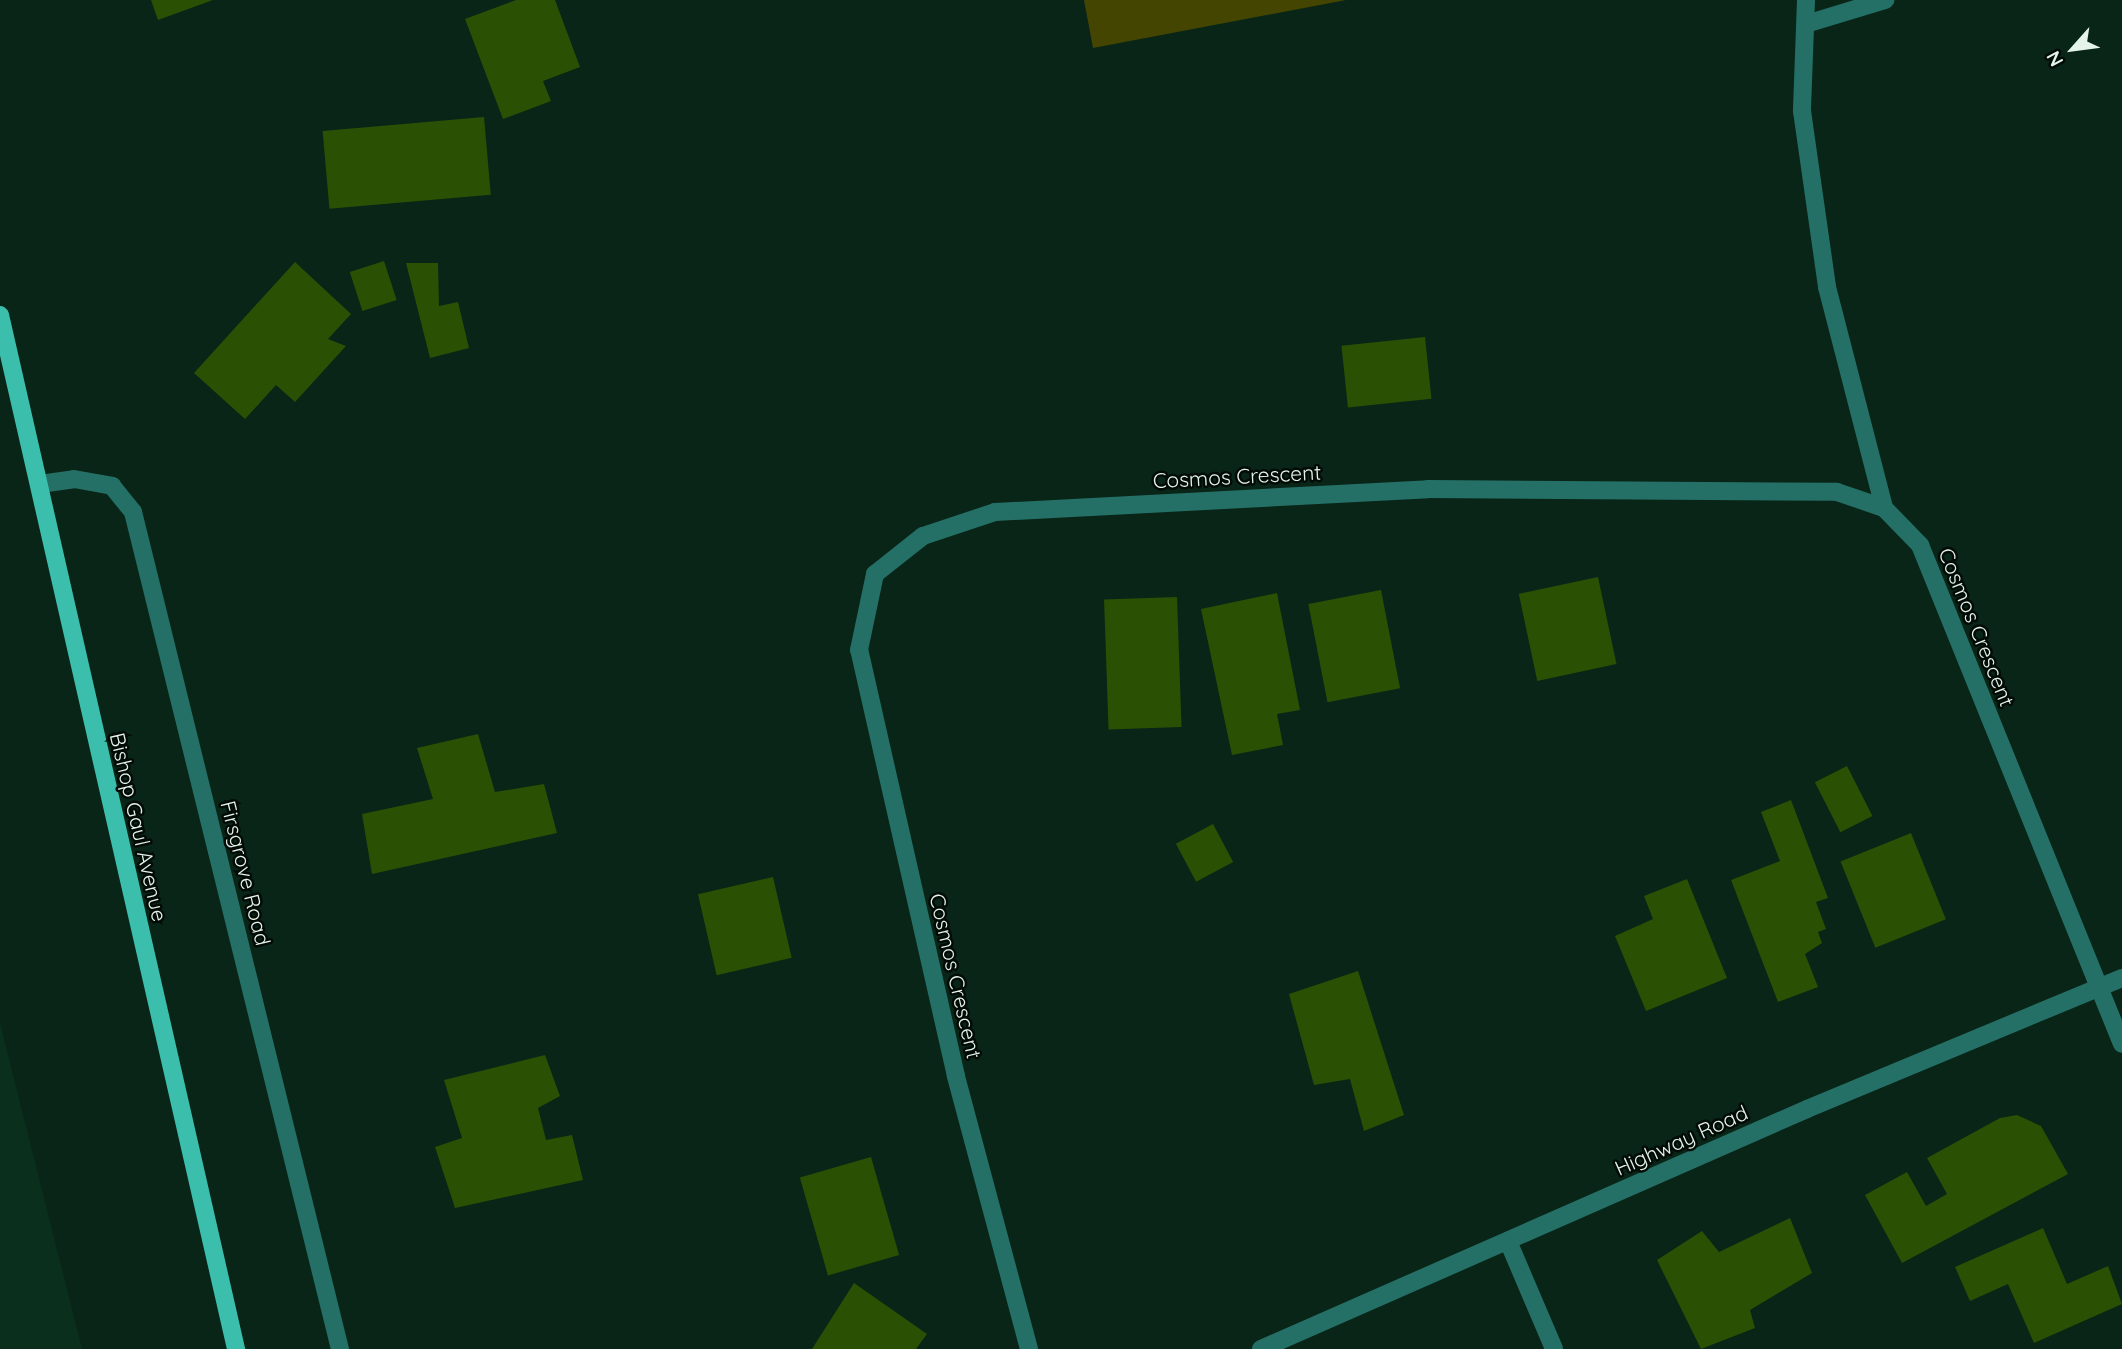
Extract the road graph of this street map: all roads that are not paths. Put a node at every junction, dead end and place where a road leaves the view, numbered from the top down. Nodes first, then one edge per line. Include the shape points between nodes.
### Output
1 (1806, 0) edge
2 (1885, 0) edge
3 (1806, 24) junction
4 (0, 315) edge
5 (40, 484) junction
6 (1884, 508) junction
7 (2122, 978) edge
8 (2097, 987) junction
9 (2122, 1044) edge
10 (1508, 1241) junction
11 (236, 1349) edge
12 (340, 1349) edge
13 (1029, 1349) edge
14 (1261, 1349) edge
15 (1554, 1349) edge

1 - 3 street
2 - 3 street
3 - 6 street via 1802,111 1827,287
4 - 5 main road, Bishop Gaul Avenue
5 - 11 main road, Bishop Gaul Avenue
5 - 12 street, Firsgrove Road via 74,479 111,486 133,512
6 - 8 street, Cosmos Crescent via 1920,545
6 - 13 street, Cosmos Crescent via 1837,492 1428,489 995,512 923,536 875,573 859,650 956,1076
7 - 8 street, Highway Road
8 - 9 street, Cosmos Crescent
8 - 10 street, Highway Road
10 - 14 street, Highway Road
10 - 15 street

